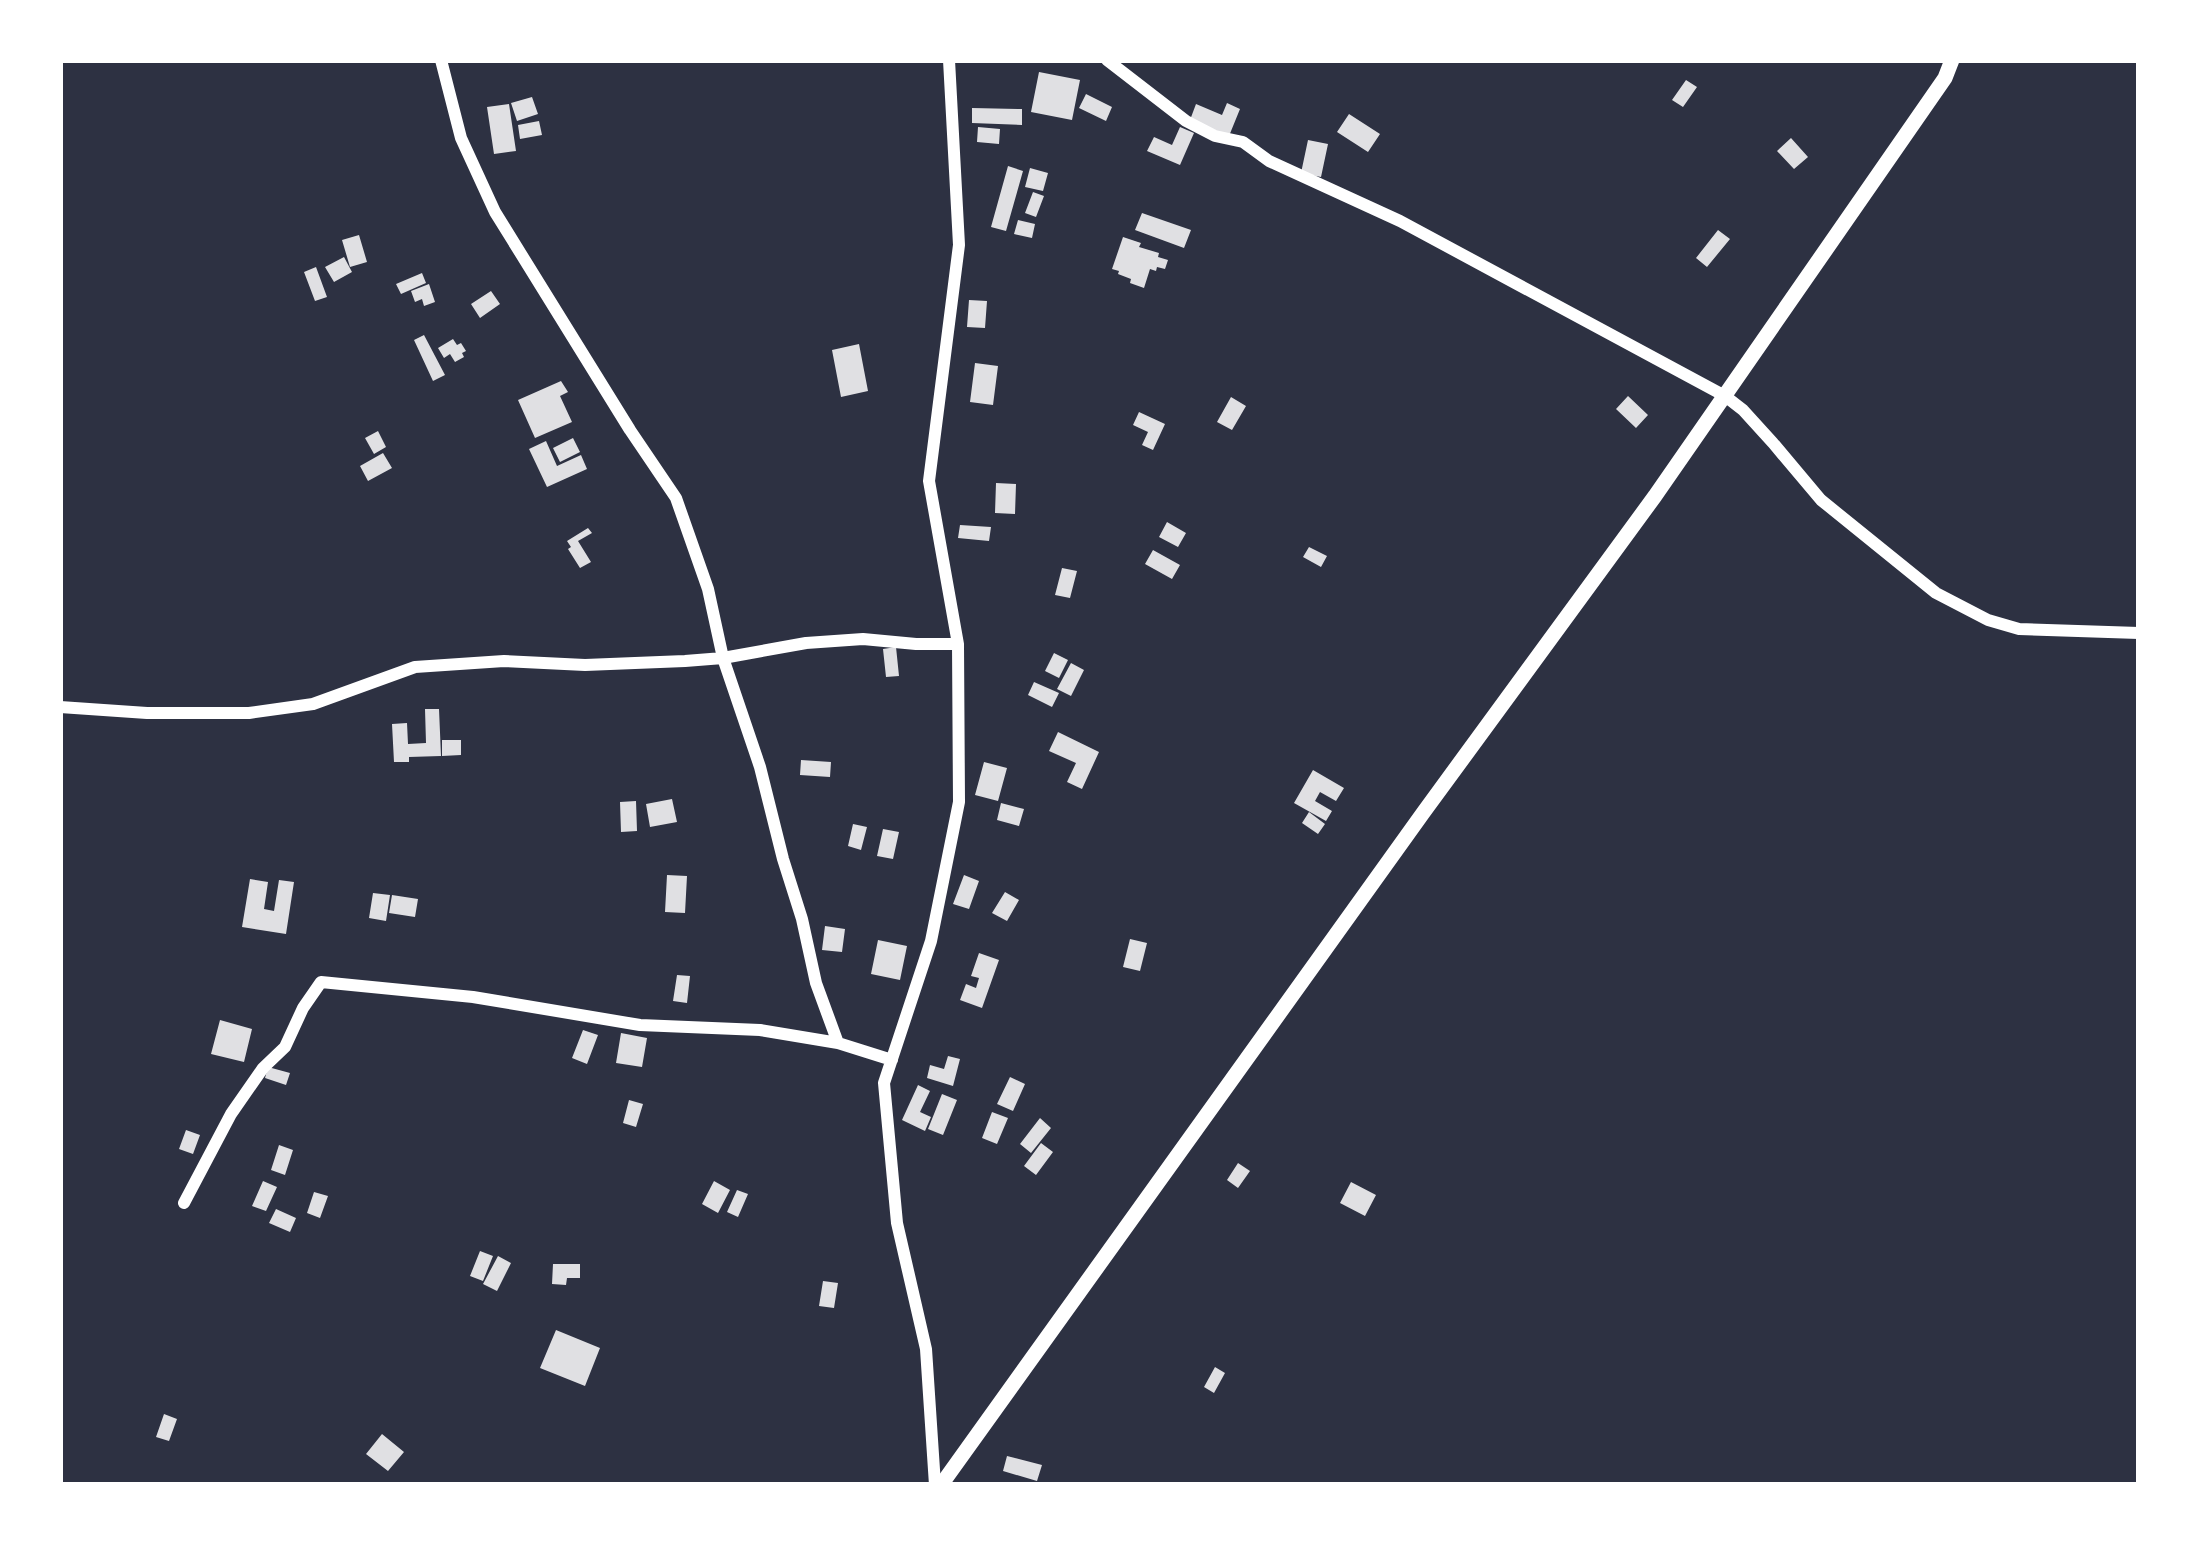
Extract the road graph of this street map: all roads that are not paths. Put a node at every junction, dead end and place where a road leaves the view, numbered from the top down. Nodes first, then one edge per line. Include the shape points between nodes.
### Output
1 (441, 60) edge
2 (949, 60) edge
3 (1107, 60) edge
4 (1952, 60) edge
5 (1725, 396) junction
6 (2139, 633) edge
7 (958, 644) junction
8 (723, 658) junction
9 (60, 707) edge
10 (838, 1043) junction
11 (892, 1060) junction
12 (184, 1203) dead end
13 (938, 1485) edge

1 - 8 street via 461,138 495,212 676,498
2 - 7 street via 958,245 929,482
3 - 5 street via 1186,121 1400,220
4 - 5 street
5 - 6 street via 1821,500 1936,593 2019,629
5 - 13 street
7 - 8 street via 863,639
7 - 11 street via 959,802 931,941
8 - 9 street via 416,667 313,704 249,713
8 - 10 street
10 - 11 street
10 - 12 street via 321,982 285,1046 231,1114
11 - 13 street via 884,1083 897,1223 926,1349

